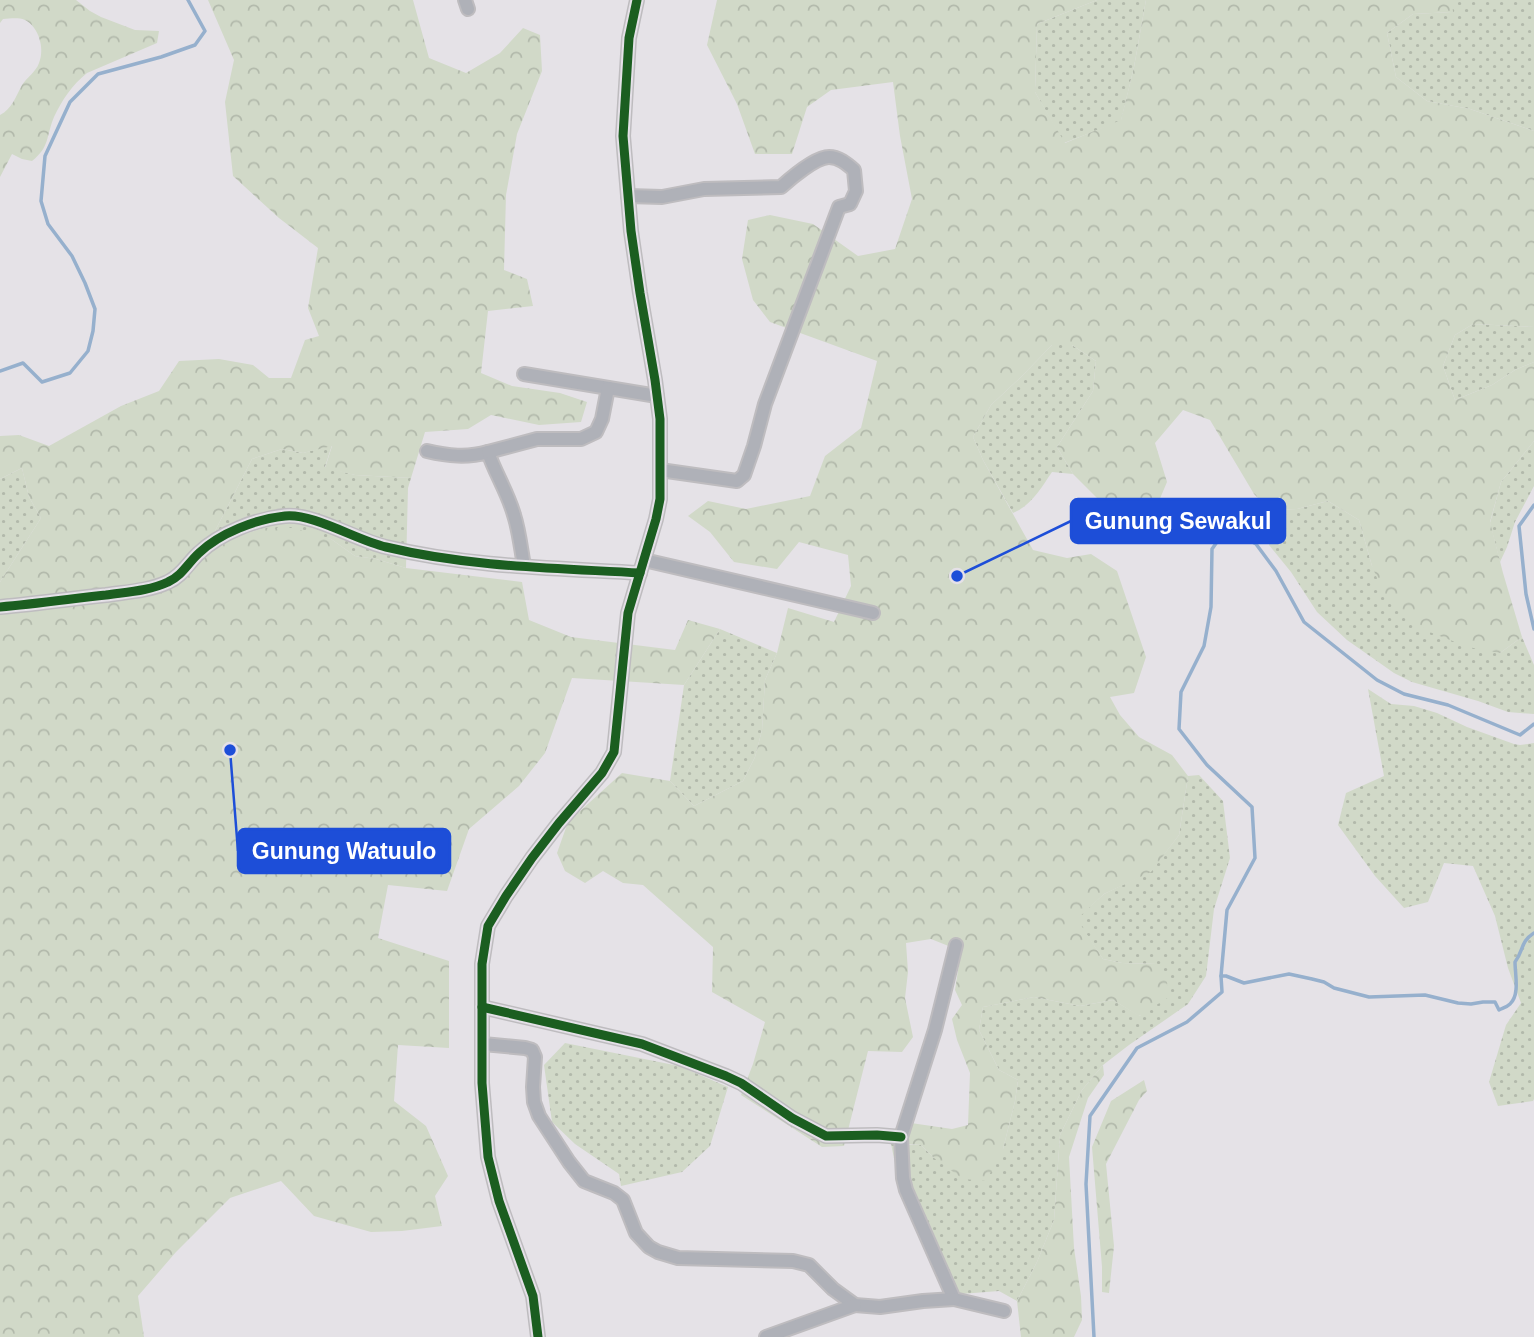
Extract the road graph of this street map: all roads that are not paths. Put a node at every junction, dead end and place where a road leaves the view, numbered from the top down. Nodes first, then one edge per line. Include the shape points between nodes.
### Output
1 (637, 0) edge
2 (628, 196) junction
3 (524, 374) dead end
4 (608, 388) junction
5 (657, 396) junction
6 (427, 451) dead end
7 (488, 452) junction
8 (660, 470) junction
9 (644, 560) junction
10 (524, 566) junction
11 (640, 573) junction
12 (0, 607) edge
13 (873, 613) dead end
14 (956, 945) dead end
15 (482, 1007) junction
16 (483, 1044) junction
17 (901, 1137) junction
18 (954, 1299) junction
19 (855, 1305) junction
20 (1004, 1311) dead end
21 (538, 1337) edge
22 (766, 1337) edge

1 - 2 street via 625,81
2 - 5 street
2 - 8 street via 781,187 798,171 828,156 854,170 856,191 850,204 839,207 765,404 744,475 737,481
3 - 4 street
4 - 5 street
4 - 7 street via 596,432 580,439 537,439
5 - 8 street
6 - 7 street via 450,457
7 - 10 street via 515,517
8 - 9 street via 660,499
9 - 11 street
9 - 13 street
10 - 11 street
10 - 12 street via 384,547 307,517 287,516 227,534 167,583
11 - 15 street via 626,623 614,752 603,773 532,858 488,926
14 - 17 street
15 - 16 street
15 - 17 street via 642,1044 741,1083 826,1136
16 - 19 street via 532,1050 539,1116 584,1181 623,1200 636,1233 649,1247 678,1258 809,1265
16 - 21 street via 488,1157 533,1296
17 - 18 street via 906,1191
18 - 19 street via 880,1307
18 - 20 street
19 - 22 street

